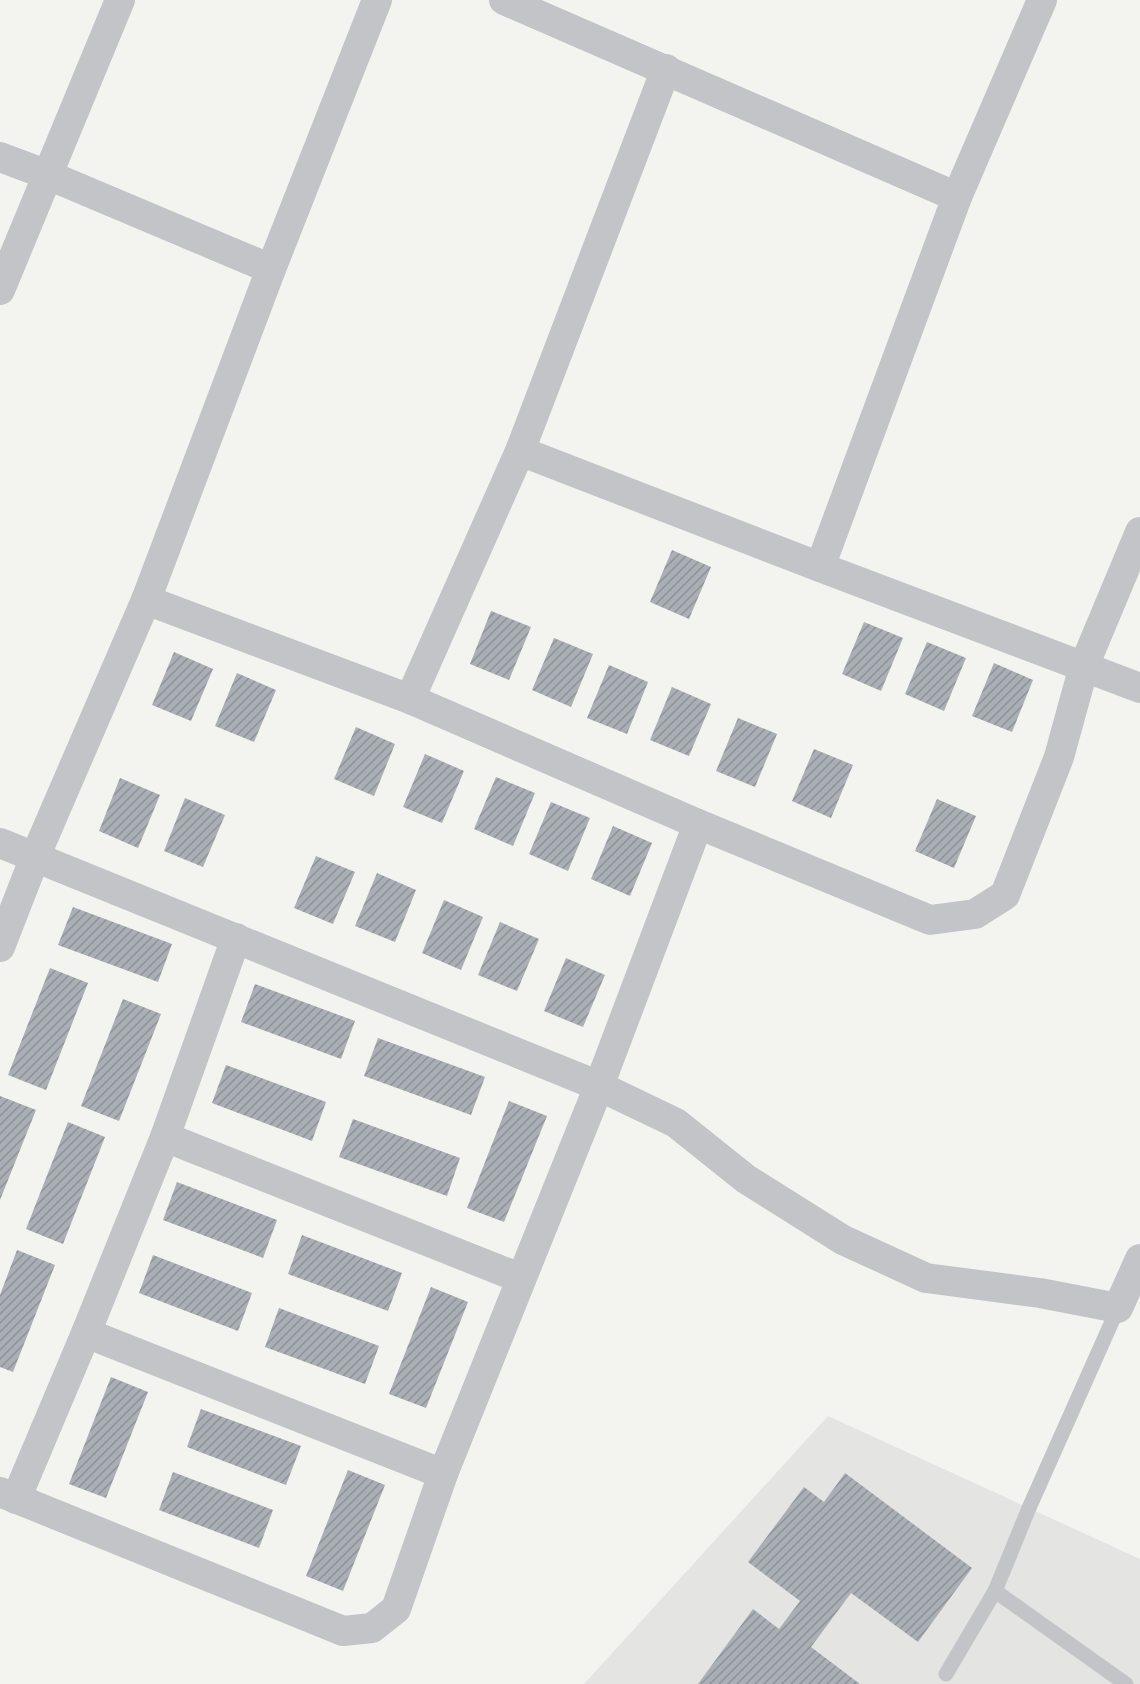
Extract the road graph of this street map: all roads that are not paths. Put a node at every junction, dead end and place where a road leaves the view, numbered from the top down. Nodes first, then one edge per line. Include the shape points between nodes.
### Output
1 (120, 0) edge
2 (377, 0) edge
3 (504, 0) edge
4 (1042, 0) edge
5 (666, 69) junction
6 (0, 157) edge
7 (48, 175) junction
8 (957, 197) junction
9 (271, 269) junction
10 (0, 290) edge
11 (520, 451) junction
12 (1140, 532) edge
13 (820, 567) junction
14 (146, 600) junction
15 (1084, 666) junction
16 (1140, 688) edge
17 (410, 699) junction
18 (698, 824) junction
19 (0, 843) edge
20 (36, 857) junction
21 (236, 938) junction
22 (0, 947) edge
23 (599, 1086) junction
24 (165, 1137) junction
25 (1140, 1259) edge
26 (520, 1278) junction
27 (1118, 1308) junction
28 (86, 1333) junction
29 (443, 1474) junction
30 (8, 1496) edge
31 (995, 1591) junction
32 (946, 1674) dead end
33 (1126, 1684) edge

1 - 7 street
2 - 9 street
3 - 5 street
4 - 8 street
5 - 8 street
5 - 11 street
6 - 7 street
7 - 9 street
7 - 10 street
8 - 13 street
9 - 14 street
11 - 13 street
11 - 17 street
12 - 15 street
13 - 15 street
14 - 17 street
14 - 20 street
15 - 16 street
15 - 18 street via 1059,757 1005,896 975,914 930,920
17 - 18 street
18 - 23 street
19 - 20 street
20 - 21 street
20 - 22 street
21 - 23 street
21 - 24 street
23 - 26 street
23 - 27 street via 676,1123 746,1179 843,1240 927,1278
24 - 26 street
24 - 28 street
25 - 27 street
26 - 29 street
27 - 31 lane
28 - 29 street
28 - 30 street
29 - 30 street via 396,1609 372,1628 343,1631
31 - 32 lane
31 - 33 lane

